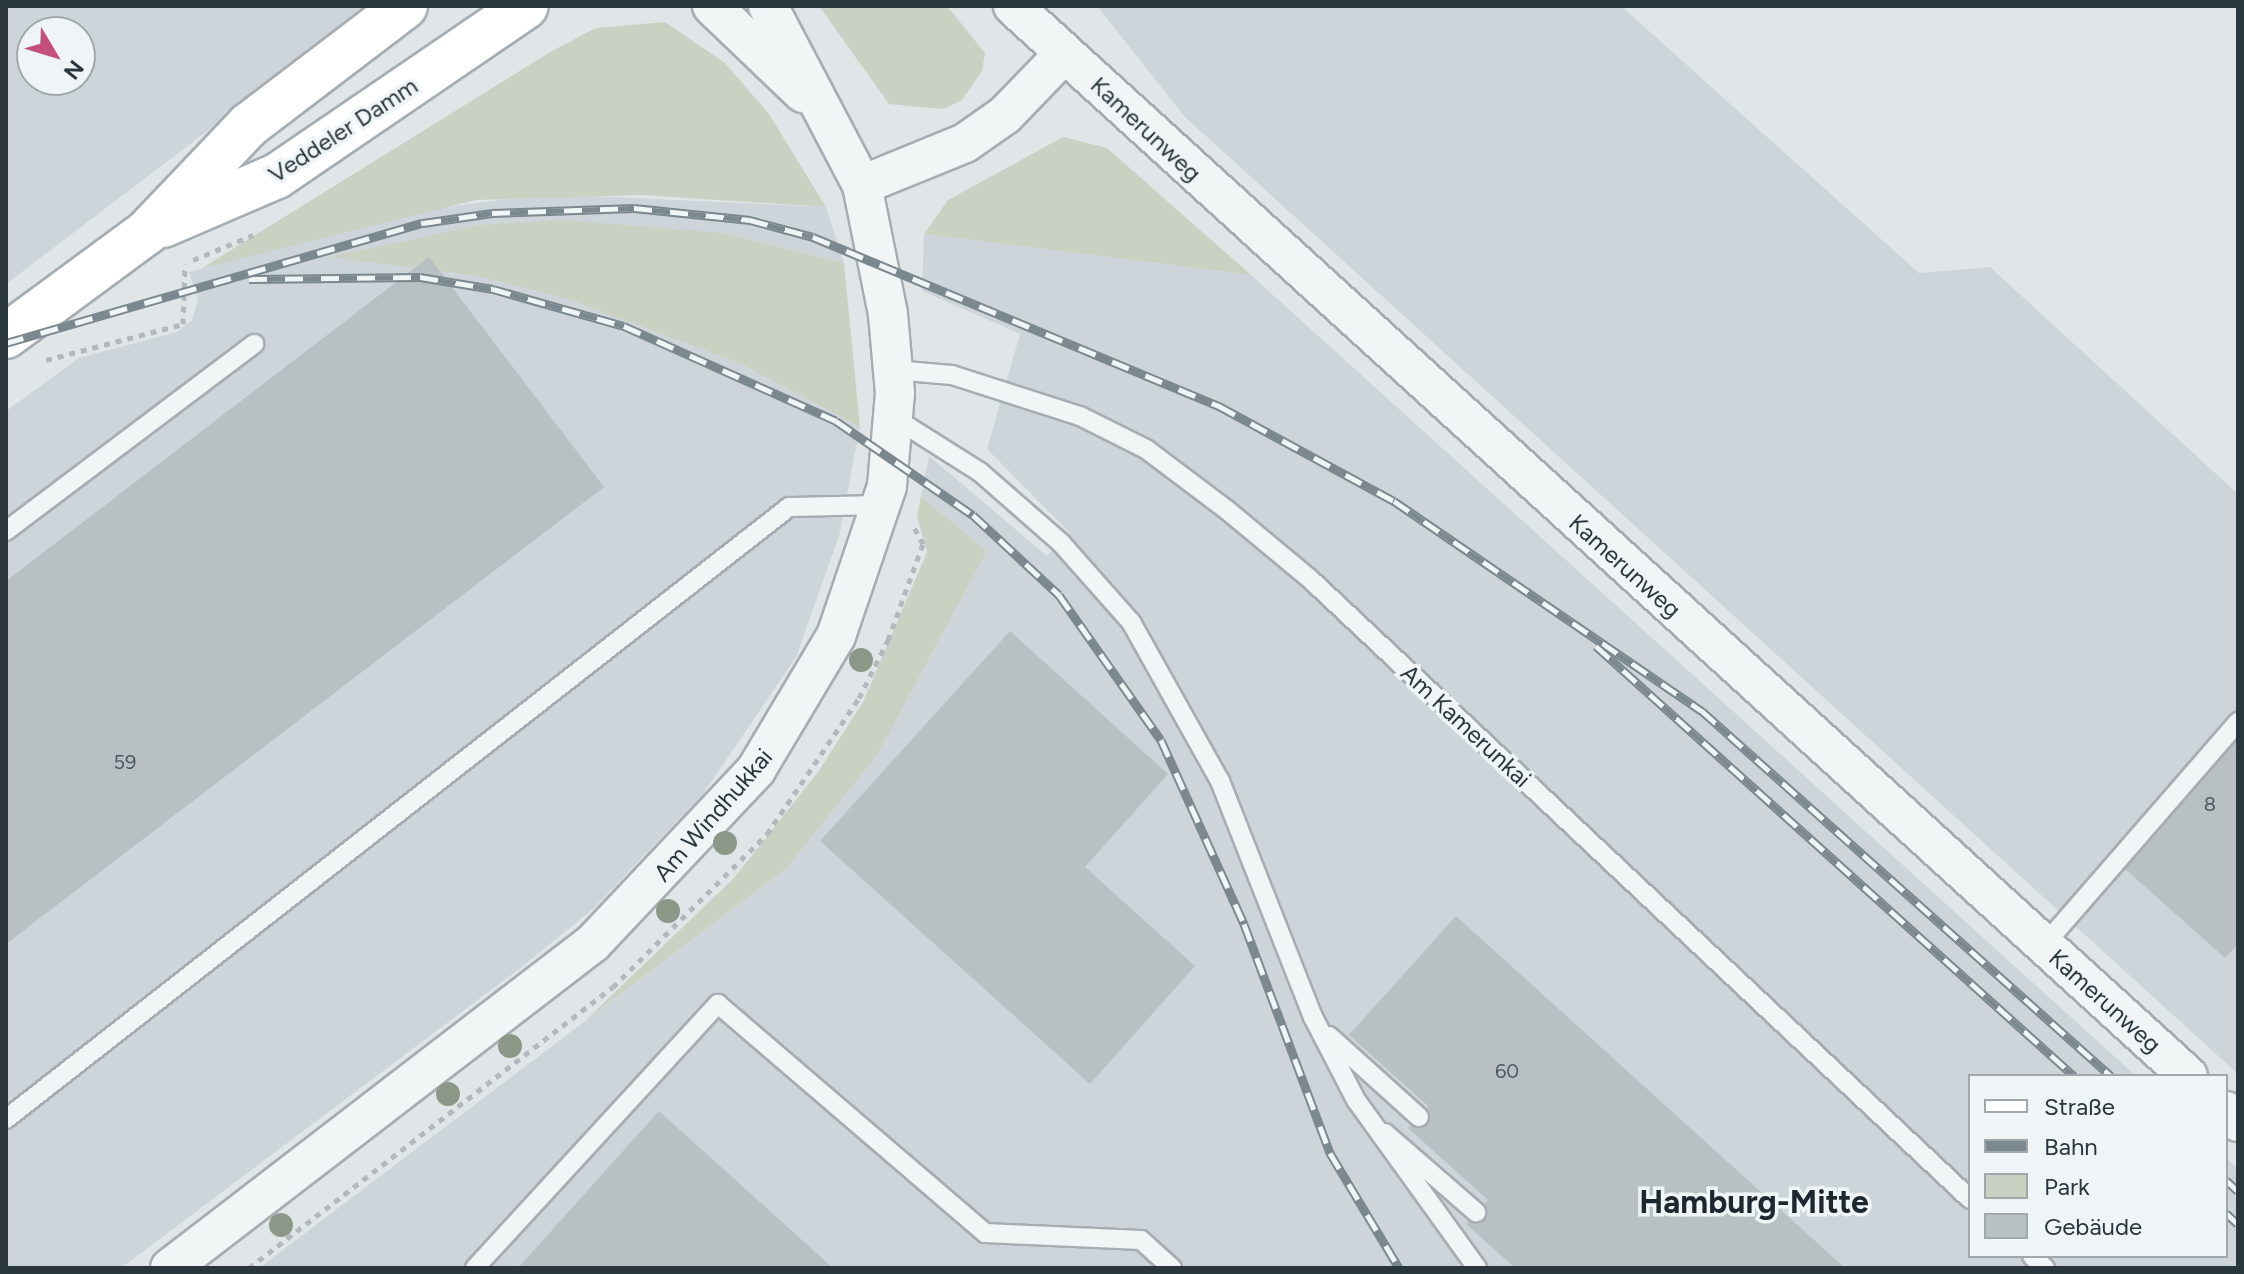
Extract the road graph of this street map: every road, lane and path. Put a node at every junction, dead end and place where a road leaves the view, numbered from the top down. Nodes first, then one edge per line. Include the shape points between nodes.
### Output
1 (405, 6) edge
2 (526, 6) edge
3 (712, 6) edge
4 (768, 6) edge
5 (1013, 6) edge
6 (1064, 54) junction
7 (829, 118) junction
8 (277, 176) junction
9 (862, 185) junction
10 (147, 232) junction
11 (254, 344) dead end
12 (19, 350) edge
13 (894, 370) junction
14 (893, 417) junction
15 (882, 505) junction
16 (6, 531) edge
17 (2238, 722) edge
18 (2044, 945) junction
19 (1313, 1017) junction
20 (2186, 1074) edge
21 (1356, 1100) junction
22 (1419, 1117) dead end
23 (6, 1119) edge
24 (1968, 1197) edge
25 (1476, 1212) dead end
26 (170, 1268) edge
27 (475, 1268) edge
28 (1172, 1268) edge
29 (1477, 1268) edge

1 - 10 main road, Veddeler Damm via 249,125
2 - 8 main road, Veddeler Damm
3 - 7 street, Am Windhukkai
4 - 7 street, Am Windhukkai
5 - 6 street, Kamerunweg
6 - 9 street via 1005,115 965,143
6 - 18 street, Kamerunweg
7 - 9 street, Am Windhukkai
8 - 10 main road, Veddeler Damm
8 - 12 path via 257,233 184,265 183,324
9 - 13 street, Am Windhukkai via 881,261
10 - 12 main road, Veddeler Damm
11 - 16 lane
13 - 14 street, Am Windhukkai
13 - 24 lane, Am Kamerunkai via 952,375 1080,416 1146,449 1215,502 1309,578
14 - 15 street, Am Windhukkai
14 - 19 lane via 980,472 1061,543 1131,622 1220,781
15 - 23 lane via 789,507
15 - 26 street, Am Windhukkai via 817,675 730,802 593,943
17 - 18 lane
18 - 20 street, Kamerunweg
19 - 21 lane
19 - 22 lane
21 - 25 lane
21 - 29 lane
27 - 28 lane via 718,1004 985,1233 1141,1240

